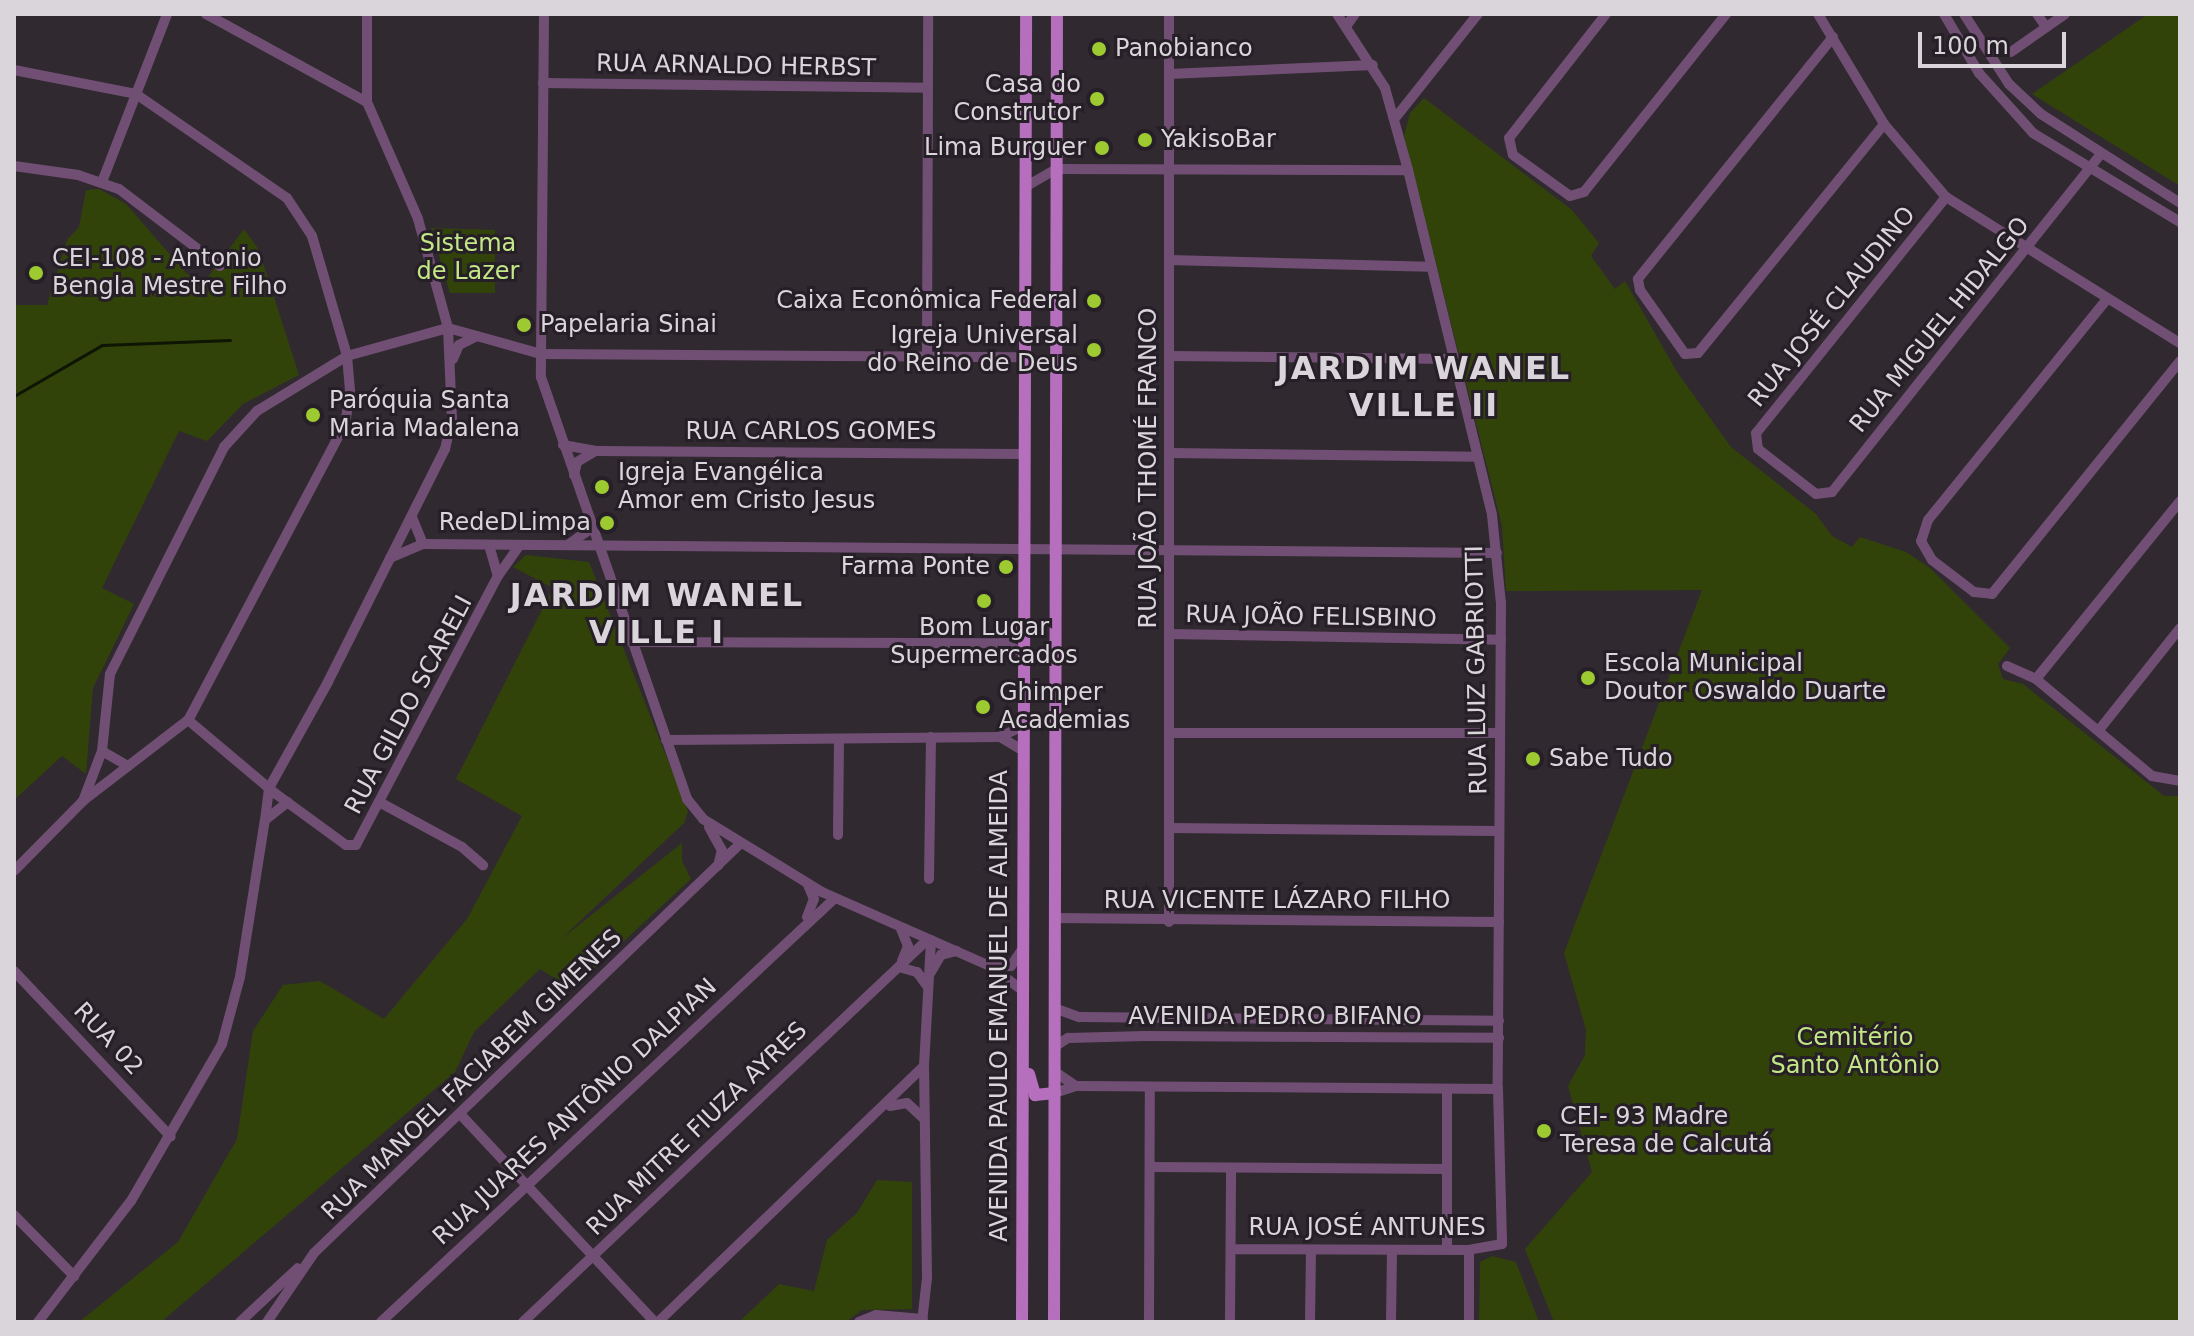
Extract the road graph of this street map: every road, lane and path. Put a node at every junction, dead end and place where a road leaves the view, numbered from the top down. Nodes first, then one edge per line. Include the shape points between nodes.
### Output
1 (167, 14) edge
2 (206, 14) edge
3 (367, 14) edge
4 (544, 14) edge
5 (928, 14) edge
6 (1026, 14) edge
7 (1057, 14) edge
8 (1169, 14) edge
9 (1337, 14) edge
10 (1355, 14) edge
11 (1478, 14) edge
12 (1606, 14) edge
13 (1726, 14) edge
14 (1818, 14) edge
15 (1944, 14) edge
16 (1964, 14) edge
17 (2037, 14) edge
18 (2065, 14) edge
19 (1347, 25) junction
20 (2046, 27) junction
21 (1833, 37) junction
22 (2011, 52) dead end
23 (1373, 65) junction
24 (14, 70) edge
25 (1169, 74) junction
26 (543, 83) junction
27 (928, 88) junction
28 (136, 94) junction
29 (367, 102) junction
30 (1396, 117) junction
31 (1884, 124) junction
32 (2099, 156) junction
33 (14, 166) edge
34 (1056, 169) junction
35 (2089, 169) junction
36 (1169, 170) junction
37 (1408, 170) junction
38 (102, 182) junction
39 (1025, 187) junction
40 (1946, 197) junction
41 (2180, 203) edge
42 (2180, 222) edge
43 (2025, 251) junction
44 (1169, 260) junction
45 (220, 266) dead end
46 (1429, 267) junction
47 (2107, 299) junction
48 (448, 328) junction
49 (483, 335) junction
50 (2180, 343) edge
51 (541, 354) junction
52 (927, 355) junction
53 (347, 356) junction
54 (1169, 356) junction
55 (1024, 357) junction
56 (1453, 359) junction
57 (2180, 361) edge
58 (451, 364) junction
59 (563, 445) junction
60 (597, 451) junction
61 (1169, 453) junction
62 (1024, 454) junction
63 (1478, 457) junction
64 (574, 475) junction
65 (1816, 494) joint
66 (2180, 501) edge
67 (412, 517) junction
68 (590, 519) junction
69 (423, 544) junction
70 (489, 545) junction
71 (520, 545) junction
72 (563, 546) junction
73 (1023, 546) junction
74 (1055, 546) junction
75 (599, 547) junction
76 (624, 547) junction
77 (1169, 548) junction
78 (1497, 553) junction
79 (390, 558) junction
80 (498, 576) junction
81 (609, 576) junction
82 (1022, 628) junction
83 (2180, 628) edge
84 (1169, 634) junction
85 (1501, 640) junction
86 (631, 642) junction
87 (1002, 643) junction
88 (1022, 652) junction
89 (2007, 666) dead end
90 (2036, 679) junction
91 (188, 720) junction
92 (1023, 726) junction
93 (2099, 730) junction
94 (1169, 733) junction
95 (1500, 733) junction
96 (931, 737) junction
97 (1000, 737) junction
98 (839, 739) junction
99 (666, 740) junction
100 (1022, 750) junction
101 (102, 751) junction
102 (128, 766) junction
103 (2178, 782) edge
104 (269, 788) junction
105 (83, 801) junction
106 (288, 802) junction
107 (381, 803) junction
108 (703, 819) junction
109 (265, 820) junction
110 (1169, 828) junction
111 (1499, 831) junction
112 (838, 835) dead end
113 (741, 843) junction
114 (483, 865) dead end
115 (718, 868) junction
116 (14, 871) edge
117 (929, 879) dead end
118 (806, 883) junction
119 (822, 892) junction
120 (834, 899) junction
121 (813, 908) junction
122 (1054, 918) junction
123 (1169, 922) junction
124 (1499, 922) junction
125 (896, 925) junction
126 (796, 931) junction
127 (930, 940) junction
128 (1021, 951) junction
129 (957, 952) junction
130 (990, 966) junction
131 (899, 967) junction
132 (14, 971) edge
133 (927, 986) junction
134 (1022, 990) junction
135 (1054, 1008) junction
136 (1022, 1011) junction
137 (1145, 1017) junction
138 (1499, 1021) junction
139 (1145, 1036) junction
140 (1499, 1038) junction
141 (1054, 1047) junction
142 (924, 1066) junction
143 (1055, 1072) junction
144 (908, 1083) junction
145 (1076, 1086) junction
146 (1150, 1088) junction
147 (1498, 1089) junction
148 (1447, 1090) junction
149 (923, 1092) junction
150 (1055, 1093) junction
151 (902, 1102) junction
152 (884, 1109) junction
153 (461, 1115) junction
154 (924, 1119) junction
155 (171, 1137) junction
156 (1150, 1167) junction
157 (1231, 1169) junction
158 (1447, 1169) junction
159 (526, 1187) junction
160 (14, 1215) edge
161 (1502, 1244) joint
162 (1231, 1249) junction
163 (1447, 1249) junction
164 (1311, 1250) junction
165 (1392, 1250) junction
166 (1469, 1250) junction
167 (314, 1253) junction
168 (593, 1256) junction
169 (74, 1276) junction
170 (672, 1309) junction
171 (923, 1321) edge
172 (38, 1322) edge
173 (240, 1322) edge
174 (267, 1322) edge
175 (381, 1322) edge
176 (523, 1322) edge
177 (657, 1322) edge
178 (666, 1322) edge
179 (859, 1322) edge
180 (1022, 1322) edge
181 (1054, 1322) edge
182 (1149, 1322) edge
183 (1230, 1322) edge
184 (1310, 1322) edge
185 (1391, 1322) edge
186 (1469, 1322) edge

1 - 28 street
2 - 29 street
3 - 29 street
4 - 26 street
5 - 27 street
6 - 39 main road, AVENIDA PAULO EMANUEL DE ALMEIDA
7 - 34 main road
8 - 25 street, RUA JOÃO THOMÉ FRANCO
9 - 19 street, RUA LUIZ GABRIOTTI
10 - 19 street
11 - 30 street
12 - 13 street via 1512,132 1508,144 1513,155 1575,197
14 - 21 street
15 - 35 street via 1979,73 2010,109 2033,133
16 - 32 street via 2009,84
17 - 20 street
18 - 20 street
19 - 23 street, RUA LUIZ GABRIOTTI
20 - 22 street
21 - 31 street
21 - 31 street via 1638,279 1640,290 1689,356 1698,353
23 - 25 street
23 - 30 street, RUA LUIZ GABRIOTTI
24 - 28 street
25 - 36 street, RUA JOÃO THOMÉ FRANCO
26 - 27 street, RUA ARNALDO HERBST
26 - 51 street
27 - 52 street
28 - 38 street
28 - 53 street via 268,183 301,213
29 - 48 street via 418,219
30 - 37 street, RUA LUIZ GABRIOTTI
31 - 40 street
32 - 35 street, RUA MIGUEL HIDALGO
32 - 41 street
33 - 38 street
34 - 36 street
34 - 39 street
34 - 74 main road
35 - 42 street
35 - 43 street, RUA MIGUEL HIDALGO
36 - 37 street
36 - 44 street, RUA JOÃO THOMÉ FRANCO
37 - 46 street, RUA LUIZ GABRIOTTI
38 - 45 street via 119,189
39 - 55 main road, AVENIDA PAULO EMANUEL DE ALMEIDA
40 - 43 street
40 - 65 street, RUA JOSÉ CLAUDINO via 1756,433 1755,444
43 - 47 street
43 - 65 street, RUA MIGUEL HIDALGO via 1832,492
44 - 46 street
44 - 54 street, RUA JOÃO THOMÉ FRANCO
46 - 56 street, RUA LUIZ GABRIOTTI
47 - 50 street
47 - 57 street via 1928,520 1921,541 1932,560 1980,596 1997,589
48 - 49 street
48 - 53 street
48 - 58 street
49 - 51 street
49 - 58 street via 459,345
51 - 52 street
51 - 59 street via 541,377
52 - 55 street
53 - 91 street via 350,405 345,424
53 - 101 street via 257,411 224,447 110,674
54 - 56 street
54 - 61 street, RUA JOÃO THOMÉ FRANCO
55 - 62 main road, AVENIDA PAULO EMANUEL DE ALMEIDA
56 - 63 street, RUA LUIZ GABRIOTTI
58 - 67 street via 452,419 445,449
59 - 60 street, RUA CARLOS GOMES
59 - 64 street
60 - 62 street, RUA CARLOS GOMES
60 - 64 street via 582,457
61 - 63 street
61 - 77 street, RUA JOÃO THOMÉ FRANCO
62 - 73 main road, AVENIDA PAULO EMANUEL DE ALMEIDA
63 - 78 street, RUA LUIZ GABRIOTTI
64 - 68 street
66 - 90 street
67 - 69 street
67 - 79 street
68 - 72 street via 580,538
68 - 75 street
69 - 70 street
69 - 79 street
70 - 71 street
70 - 80 street, RUA GILDO SCARELI
71 - 72 street
71 - 80 street, RUA GILDO SCARELI
72 - 75 street
73 - 74 street
73 - 76 street
73 - 82 main road, AVENIDA PAULO EMANUEL DE ALMEIDA
74 - 77 street
74 - 122 main road
75 - 76 street
75 - 81 street
76 - 81 street via 612,558
77 - 78 street
77 - 84 street, RUA JOÃO THOMÉ FRANCO
78 - 85 street, RUA LUIZ GABRIOTTI
79 - 104 street
80 - 107 street, RUA GILDO SCARELI
81 - 86 street
82 - 87 street
82 - 88 main road, AVENIDA PAULO EMANUEL DE ALMEIDA
83 - 93 street
84 - 85 street, RUA JOÃO FELISBINO
84 - 94 street, RUA JOÃO THOMÉ FRANCO
85 - 95 street, RUA LUIZ GABRIOTTI
86 - 87 street
86 - 99 street
87 - 88 street
88 - 92 main road, AVENIDA PAULO EMANUEL DE ALMEIDA
89 - 90 street
90 - 93 street
91 - 102 street
91 - 104 street
92 - 97 street
92 - 100 main road, AVENIDA PAULO EMANUEL DE ALMEIDA
93 - 103 street via 2152,776
94 - 95 street
94 - 110 street, RUA JOÃO THOMÉ FRANCO
95 - 111 street, RUA LUIZ GABRIOTTI
96 - 97 street
96 - 98 street
96 - 117 street
97 - 100 street
98 - 99 street
98 - 112 street
99 - 108 street via 687,799
100 - 128 main road, AVENIDA PAULO EMANUEL DE ALMEIDA
101 - 102 street
101 - 105 street
102 - 105 street
104 - 106 street
104 - 109 street
105 - 116 street
106 - 107 street, RUA GILDO SCARELI via 351,847 360,841
106 - 109 street
107 - 114 street via 462,847
108 - 113 street
108 - 115 street via 720,843
109 - 155 street via 231,1022
110 - 111 street
110 - 123 street, RUA JOÃO THOMÉ FRANCO
111 - 124 street, RUA LUIZ GABRIOTTI
113 - 115 street, RUA MANOEL FACIABEM GIMENES
113 - 118 street
115 - 153 street, RUA MANOEL FACIABEM GIMENES
118 - 119 street
118 - 121 street
119 - 120 street
119 - 121 street, RUA JUARES ANTÔNIO DALPIAN
120 - 125 street
120 - 126 street, RUA JUARES ANTÔNIO DALPIAN
121 - 126 street, RUA JUARES ANTÔNIO DALPIAN
122 - 123 street, RUA VICENTE LÁZARO FILHO
122 - 135 main road
123 - 124 street, RUA VICENTE LÁZARO FILHO
124 - 138 street, RUA LUIZ GABRIOTTI
125 - 127 street
125 - 131 street via 907,939
126 - 159 street, RUA JUARES ANTÔNIO DALPIAN
127 - 129 street
127 - 131 street, RUA MITRE FIUZA AYRES
127 - 133 street
128 - 130 street via 1011,966
128 - 134 main road, AVENIDA PAULO EMANUEL DE ALMEIDA
129 - 130 street
129 - 133 street via 941,955
130 - 134 street
131 - 133 street via 917,972
131 - 168 street, RUA MITRE FIUZA AYRES
132 - 155 street, RUA 02
133 - 142 street
134 - 136 main road, AVENIDA PAULO EMANUEL DE ALMEIDA
135 - 137 street, AVENIDA PEDRO BIFANO via 1079,1017
135 - 141 main road
136 - 150 main road via 1031,1089 1040,1097
136 - 180 main road, AVENIDA PAULO EMANUEL DE ALMEIDA
137 - 138 street, AVENIDA PEDRO BIFANO
137 - 139 street
138 - 140 street, RUA LUIZ GABRIOTTI
139 - 140 street, AVENIDA PEDRO BIFANO
139 - 141 street, AVENIDA PEDRO BIFANO via 1068,1038
140 - 147 street, RUA LUIZ GABRIOTTI
141 - 143 main road
142 - 144 street
142 - 149 street
143 - 145 street
143 - 150 main road
144 - 149 street via 919,1081
144 - 152 street
145 - 146 street
145 - 150 street
146 - 148 street
146 - 156 street
147 - 148 street
147 - 161 street, RUA LUIZ GABRIOTTI
148 - 158 street
149 - 151 street
149 - 154 street
150 - 181 main road
151 - 152 street
151 - 154 street
152 - 170 street
153 - 159 street
153 - 167 street, RUA MANOEL FACIABEM GIMENES
154 - 171 street
155 - 169 street
156 - 157 street
156 - 182 street
157 - 158 street
157 - 162 street
158 - 163 street
159 - 168 street
159 - 175 street, RUA JUARES ANTÔNIO DALPIAN
160 - 169 street
161 - 166 street, RUA JOSÉ ANTUNES
162 - 164 street, RUA JOSÉ ANTUNES
162 - 183 street
163 - 165 street, RUA JOSÉ ANTUNES
163 - 166 street, RUA JOSÉ ANTUNES
164 - 165 street, RUA JOSÉ ANTUNES
164 - 184 street
165 - 185 street
166 - 186 street
167 - 173 street
167 - 174 street, RUA MANOEL FACIABEM GIMENES
168 - 176 street, RUA MITRE FIUZA AYRES
168 - 177 street
169 - 172 street
170 - 177 street
170 - 178 street
171 - 179 street via 876,1315

